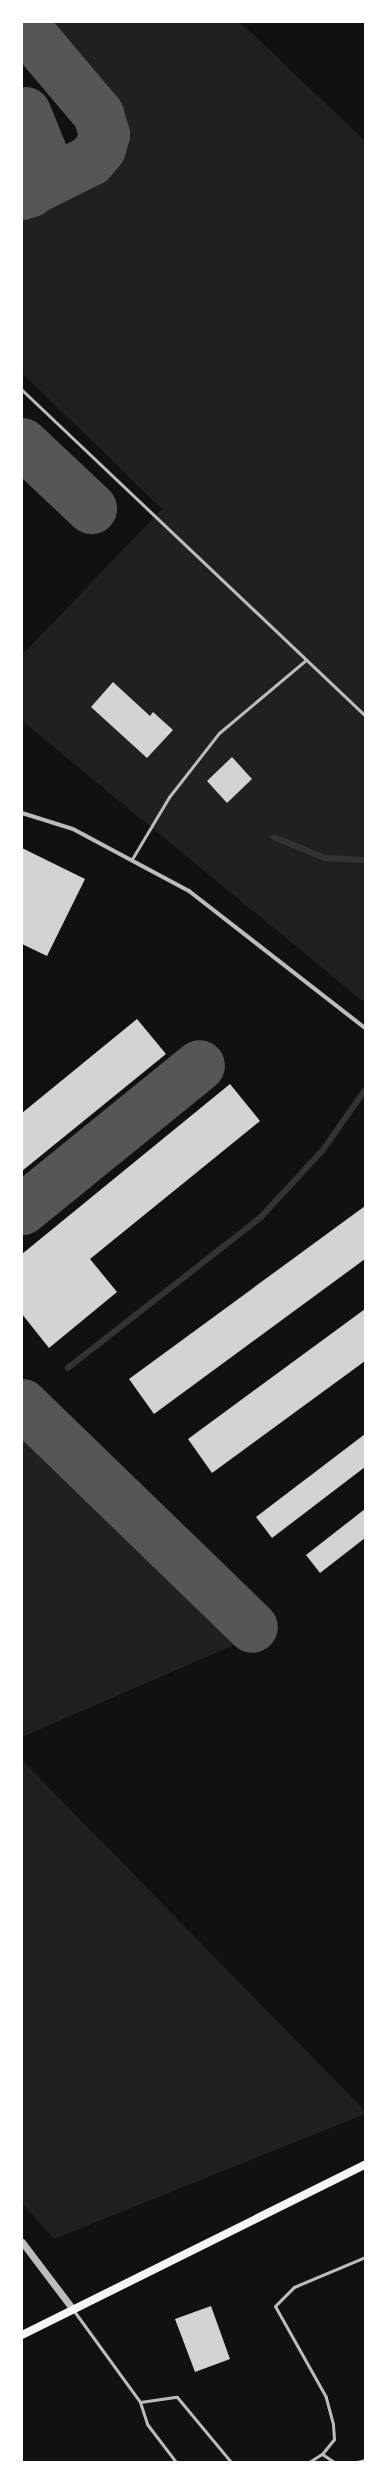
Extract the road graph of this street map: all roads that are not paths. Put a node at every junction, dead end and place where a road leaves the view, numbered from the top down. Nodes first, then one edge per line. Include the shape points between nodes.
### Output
1 (22, 390) edge
2 (306, 660) junction
3 (365, 715) edge
4 (22, 813) edge
5 (132, 858) junction
6 (365, 1028) edge
7 (365, 2165) edge
8 (22, 2242) edge
9 (365, 2256) edge
10 (72, 2308) junction
11 (22, 2335) edge
12 (140, 2402) junction
13 (322, 2454) junction
14 (365, 2460) edge
15 (176, 2462) edge
16 (231, 2462) edge
17 (309, 2462) edge
18 (334, 2462) edge
19 (357, 2462) edge

1 - 2 lane
2 - 3 lane
2 - 5 lane via 219,733 169,797
4 - 5 street via 73,829
5 - 6 street via 189,892
7 - 10 main road
8 - 10 street
9 - 13 lane via 294,2287 275,2306 326,2397 334,2439
10 - 11 main road
10 - 12 lane
12 - 15 lane via 147,2424
12 - 16 lane via 177,2397
13 - 17 lane
13 - 18 lane
14 - 19 lane

